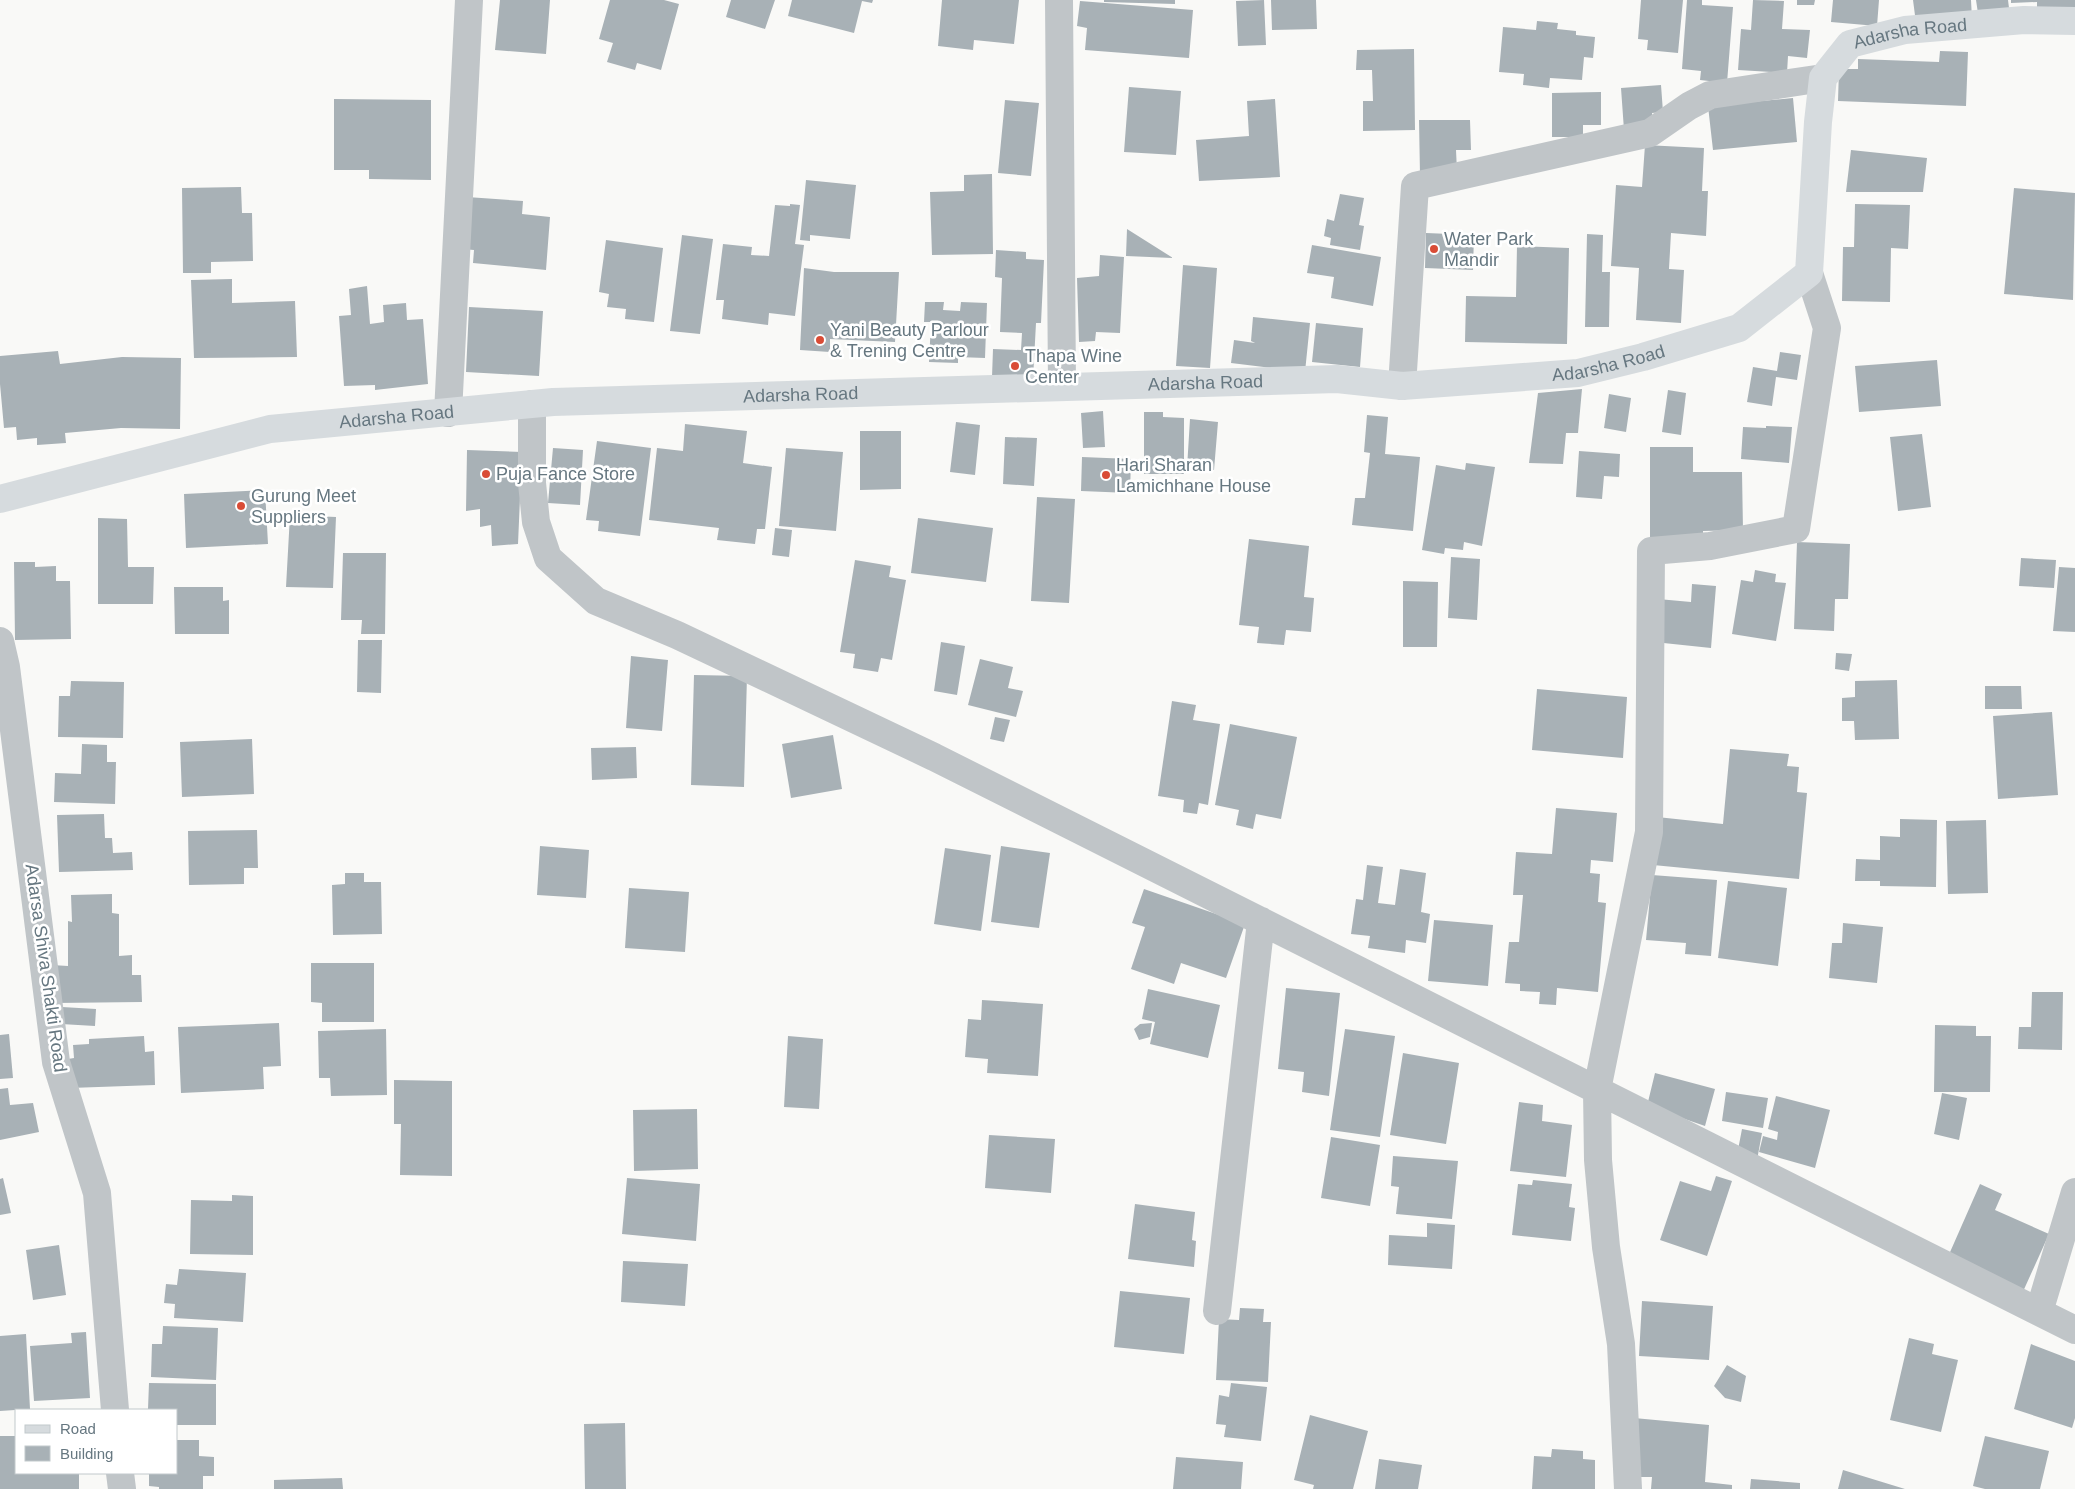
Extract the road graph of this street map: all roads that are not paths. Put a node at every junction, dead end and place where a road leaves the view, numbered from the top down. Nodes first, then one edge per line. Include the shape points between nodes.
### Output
1 (468, 0) edge
2 (1059, 0) edge
3 (2075, 21) edge
4 (1823, 78) junction
5 (1809, 273) junction
6 (1062, 386) junction
7 (1402, 386) junction
8 (532, 404) junction
9 (448, 413) junction
10 (0, 499) edge
11 (0, 641) edge
12 (1260, 921) junction
13 (1597, 1090) junction
14 (2075, 1192) edge
15 (1216, 1311) dead end
16 (2039, 1312) junction
17 (2075, 1330) edge
18 (115, 1409) edge
19 (120, 1474) edge
20 (122, 1489) edge
21 (1628, 1489) edge

1 - 9 street
2 - 6 street
3 - 4 main road, Adarsha Road via 2024,20 1905,30 1850,44
4 - 5 main road
4 - 7 street via 1710,95 1650,133 1415,186
5 - 7 main road, Adarsha Road via 1739,328 1643,357 1578,373
5 - 13 street via 1827,328 1796,529 1710,546 1651,551 1649,832
6 - 7 main road, Adarsha Road via 1338,379
6 - 8 main road, Adarsha Road
8 - 9 main road, Adarsha Road
8 - 12 street via 532,483 536,522 548,558 596,601 677,635 934,757
9 - 10 main road, Adarsha Road via 270,429
11 - 18 street, Adarsa Shiva Shakti Road via 6,667 56,1062 97,1193
12 - 13 street
12 - 15 street
13 - 16 street
13 - 21 street via 1598,1160 1606,1247 1621,1344
14 - 16 street
16 - 17 street
19 - 20 street

